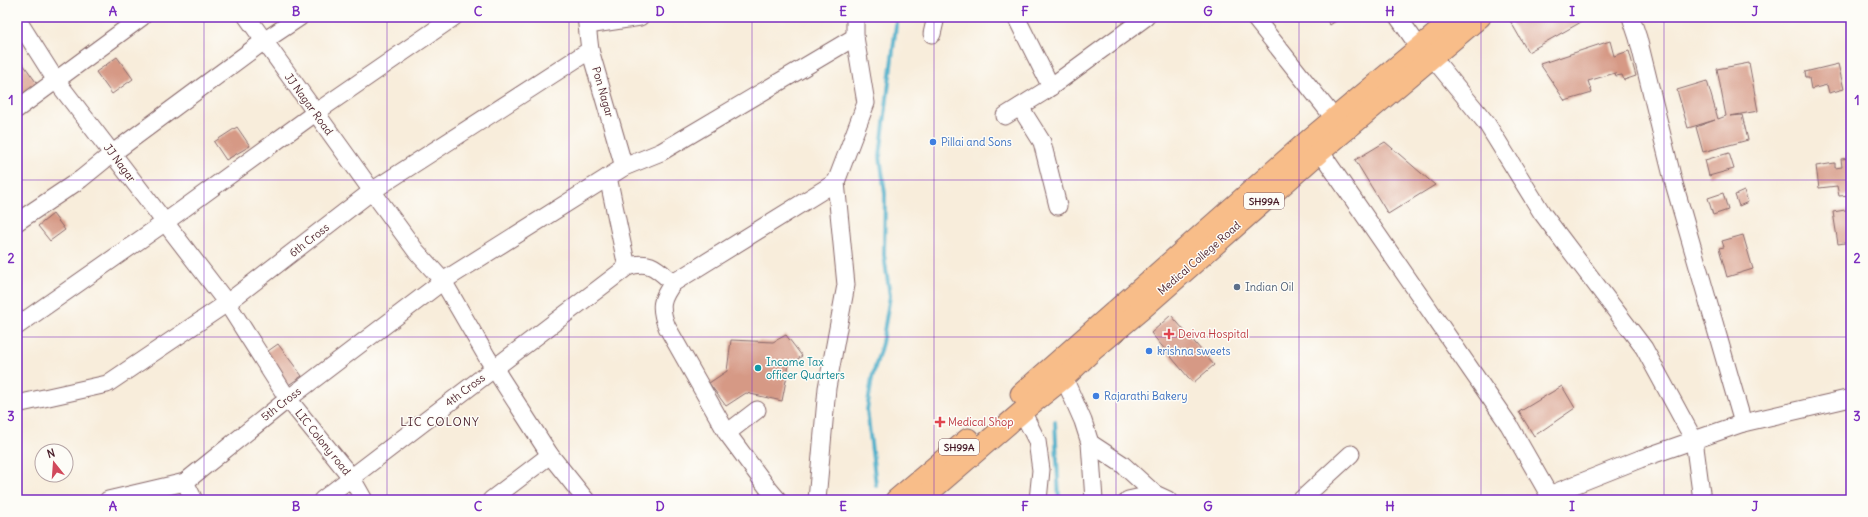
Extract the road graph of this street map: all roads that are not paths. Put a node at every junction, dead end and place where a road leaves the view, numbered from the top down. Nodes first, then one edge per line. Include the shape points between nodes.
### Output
1 (142, 17) edge
2 (247, 17) edge
3 (300, 17) edge
4 (454, 17) edge
5 (640, 17) edge
6 (855, 17) edge
7 (936, 17) edge
8 (1016, 17) edge
9 (1146, 17) edge
10 (1254, 17) edge
11 (1398, 17) edge
12 (1456, 17) edge
13 (1480, 17) edge
14 (1631, 17) edge
15 (17, 19) edge
16 (587, 21) edge
17 (932, 34) dead end
18 (855, 37) junction
19 (264, 41) junction
20 (590, 50) junction
21 (1426, 53) junction
22 (55, 80) junction
23 (1051, 87) junction
24 (1020, 107) junction
25 (17, 109) edge
26 (315, 113) junction
27 (1005, 116) dead end
28 (1334, 118) junction
29 (1316, 145) junction
30 (113, 153) junction
31 (624, 167) junction
32 (608, 177) junction
33 (836, 182) junction
34 (372, 191) junction
35 (1058, 206) dead end
36 (17, 222) edge
37 (164, 223) junction
38 (627, 267) junction
39 (443, 281) junction
40 (673, 283) junction
41 (227, 303) junction
42 (17, 326) edge
43 (494, 368) junction
44 (1052, 377) junction
45 (288, 398) junction
46 (1851, 398) edge
47 (1024, 403) junction
48 (17, 404) edge
49 (757, 410) dead end
50 (1743, 423) junction
51 (728, 433) junction
52 (1694, 440) junction
53 (1090, 443) junction
54 (1351, 454) dead end
55 (550, 455) junction
56 (351, 477) junction
57 (185, 482) junction
58 (1162, 497) edge
59 (1551, 497) edge
60 (108, 500) edge
61 (194, 500) edge
62 (322, 500) edge
63 (364, 500) edge
64 (491, 500) edge
65 (586, 500) edge
66 (778, 500) edge
67 (817, 500) edge
68 (896, 500) edge
69 (920, 500) edge
70 (1038, 500) edge
71 (1094, 500) edge
72 (1128, 500) edge
73 (1301, 500) edge
74 (1702, 500) edge

1 - 22 street
2 - 19 street, JJ Nagar Road
3 - 19 street
4 - 26 street
5 - 16 street
6 - 18 street
7 - 17 street
8 - 23 street
9 - 23 street
10 - 28 street
11 - 21 street
12 - 21 main road, Medical College Road / SH99A
13 - 21 main road, Medical College Road / SH99A
14 - 50 street via 1673,180
15 - 22 street, JJ Nagar
16 - 20 street, Pon Nagar
18 - 31 street, 5th Cross via 661,152
18 - 33 street via 866,103
19 - 26 street, JJ Nagar Road
19 - 30 street
20 - 31 street, Pon Nagar
20 - 34 street, 6th Cross
21 - 28 main road, Medical College Road / SH99A
21 - 29 main road, Medical College Road / SH99A
21 - 52 street via 1487,124 1542,213 1644,348
22 - 25 street
22 - 30 street, JJ Nagar
23 - 24 street
24 - 27 street
24 - 35 street via 1042,142
26 - 34 street, JJ Nagar Road
26 - 37 street
28 - 29 main road, Medical College Road / SH99A
29 - 44 main road, Medical College Road / SH99A
29 - 59 street via 1509,425
30 - 36 street via 81,179
30 - 37 street, JJ Nagar
31 - 32 street, 5th Cross
32 - 38 street
32 - 39 street, 5th Cross
33 - 40 street
33 - 67 street via 846,285 827,388
34 - 39 street, JJ Nagar Road via 416,251
34 - 41 street, 6th Cross
37 - 41 street, JJ Nagar
37 - 42 street
38 - 40 street via 636,264 653,266
38 - 43 street, 4th Cross
39 - 43 street, JJ Nagar Road
39 - 45 street, 5th Cross
40 - 51 street via 664,296 661,312 666,326
41 - 45 street, LIC Colony road
41 - 48 street, 6th Cross via 107,384
43 - 55 street, JJ Nagar Road
43 - 56 street, 4th Cross
44 - 47 main road, Medical College Road / SH99A
44 - 53 street via 1083,421
45 - 56 street, LIC Colony road
45 - 57 street, 5th Cross
46 - 50 street
47 - 68 main road, Medical College Road / SH99A
47 - 69 main road, Medical College Road / SH99A
47 - 70 street via 1037,441 1041,470
49 - 51 street
50 - 52 street
51 - 66 street
52 - 59 street via 1640,459
52 - 74 street
53 - 58 street via 1122,464
53 - 71 street
54 - 73 street
55 - 64 street
55 - 65 street, JJ Nagar Road
56 - 62 street, 4th Cross
56 - 63 street, LIC Colony road
57 - 60 street, 5th Cross
57 - 61 street
58 - 72 street

